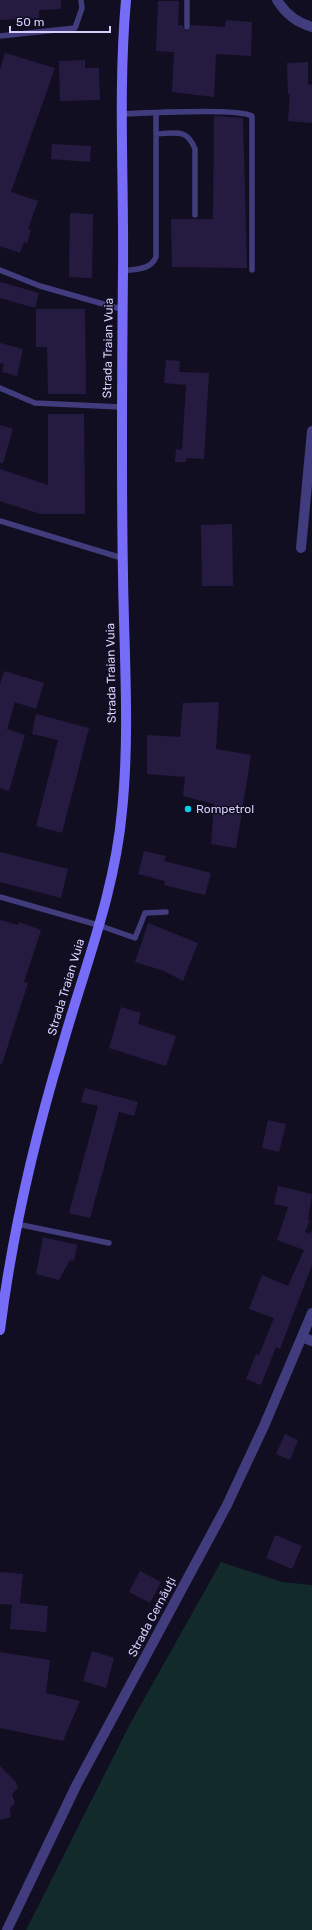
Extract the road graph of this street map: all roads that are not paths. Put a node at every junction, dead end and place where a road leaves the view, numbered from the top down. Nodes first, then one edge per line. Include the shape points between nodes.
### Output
1 (81, 0) edge
2 (126, 0) edge
3 (187, 0) edge
4 (277, 0) edge
5 (186, 27) dead end
6 (312, 27) edge
7 (0, 36) edge
8 (156, 113) junction
9 (122, 114) junction
10 (156, 134) junction
11 (195, 215) dead end
12 (0, 270) edge
13 (252, 270) dead end
14 (123, 271) junction
15 (121, 309) junction
16 (0, 388) edge
17 (121, 407) junction
18 (312, 432) edge
19 (0, 521) edge
20 (301, 548) dead end
21 (122, 558) junction
22 (0, 897) edge
23 (166, 912) dead end
24 (98, 925) junction
25 (17, 1224) junction
26 (109, 1243) dead end
27 (312, 1313) edge
28 (0, 1330) edge
29 (302, 1337) junction
30 (312, 1341) edge
31 (7, 1930) edge

1 - 7 lane via 82,8 75,28
2 - 9 main road, Strada Traian Vuia
3 - 5 lane
4 - 6 street via 282,9 296,20
8 - 9 lane
8 - 10 lane
8 - 13 lane via 247,113 252,116
9 - 14 main road, Strada Traian Vuia
10 - 11 lane via 182,133 187,135 195,149
10 - 14 lane via 156,257 147,267
12 - 15 lane via 40,286
14 - 15 main road, Strada Traian Vuia
15 - 17 main road, Strada Traian Vuia
16 - 17 lane via 35,403
17 - 21 main road, Strada Traian Vuia
18 - 20 street
19 - 21 lane
21 - 24 main road, Strada Traian Vuia via 125,725 123,799 115,858
22 - 24 lane
23 - 24 lane via 145,913 135,938
24 - 25 main road, Strada Traian Vuia via 39,1128
25 - 26 lane
25 - 28 main road, Strada Traian Vuia
27 - 29 street, Strada Cernăuți
29 - 30 street
29 - 31 street, Strada Cernăuți via 227,1505 76,1784

